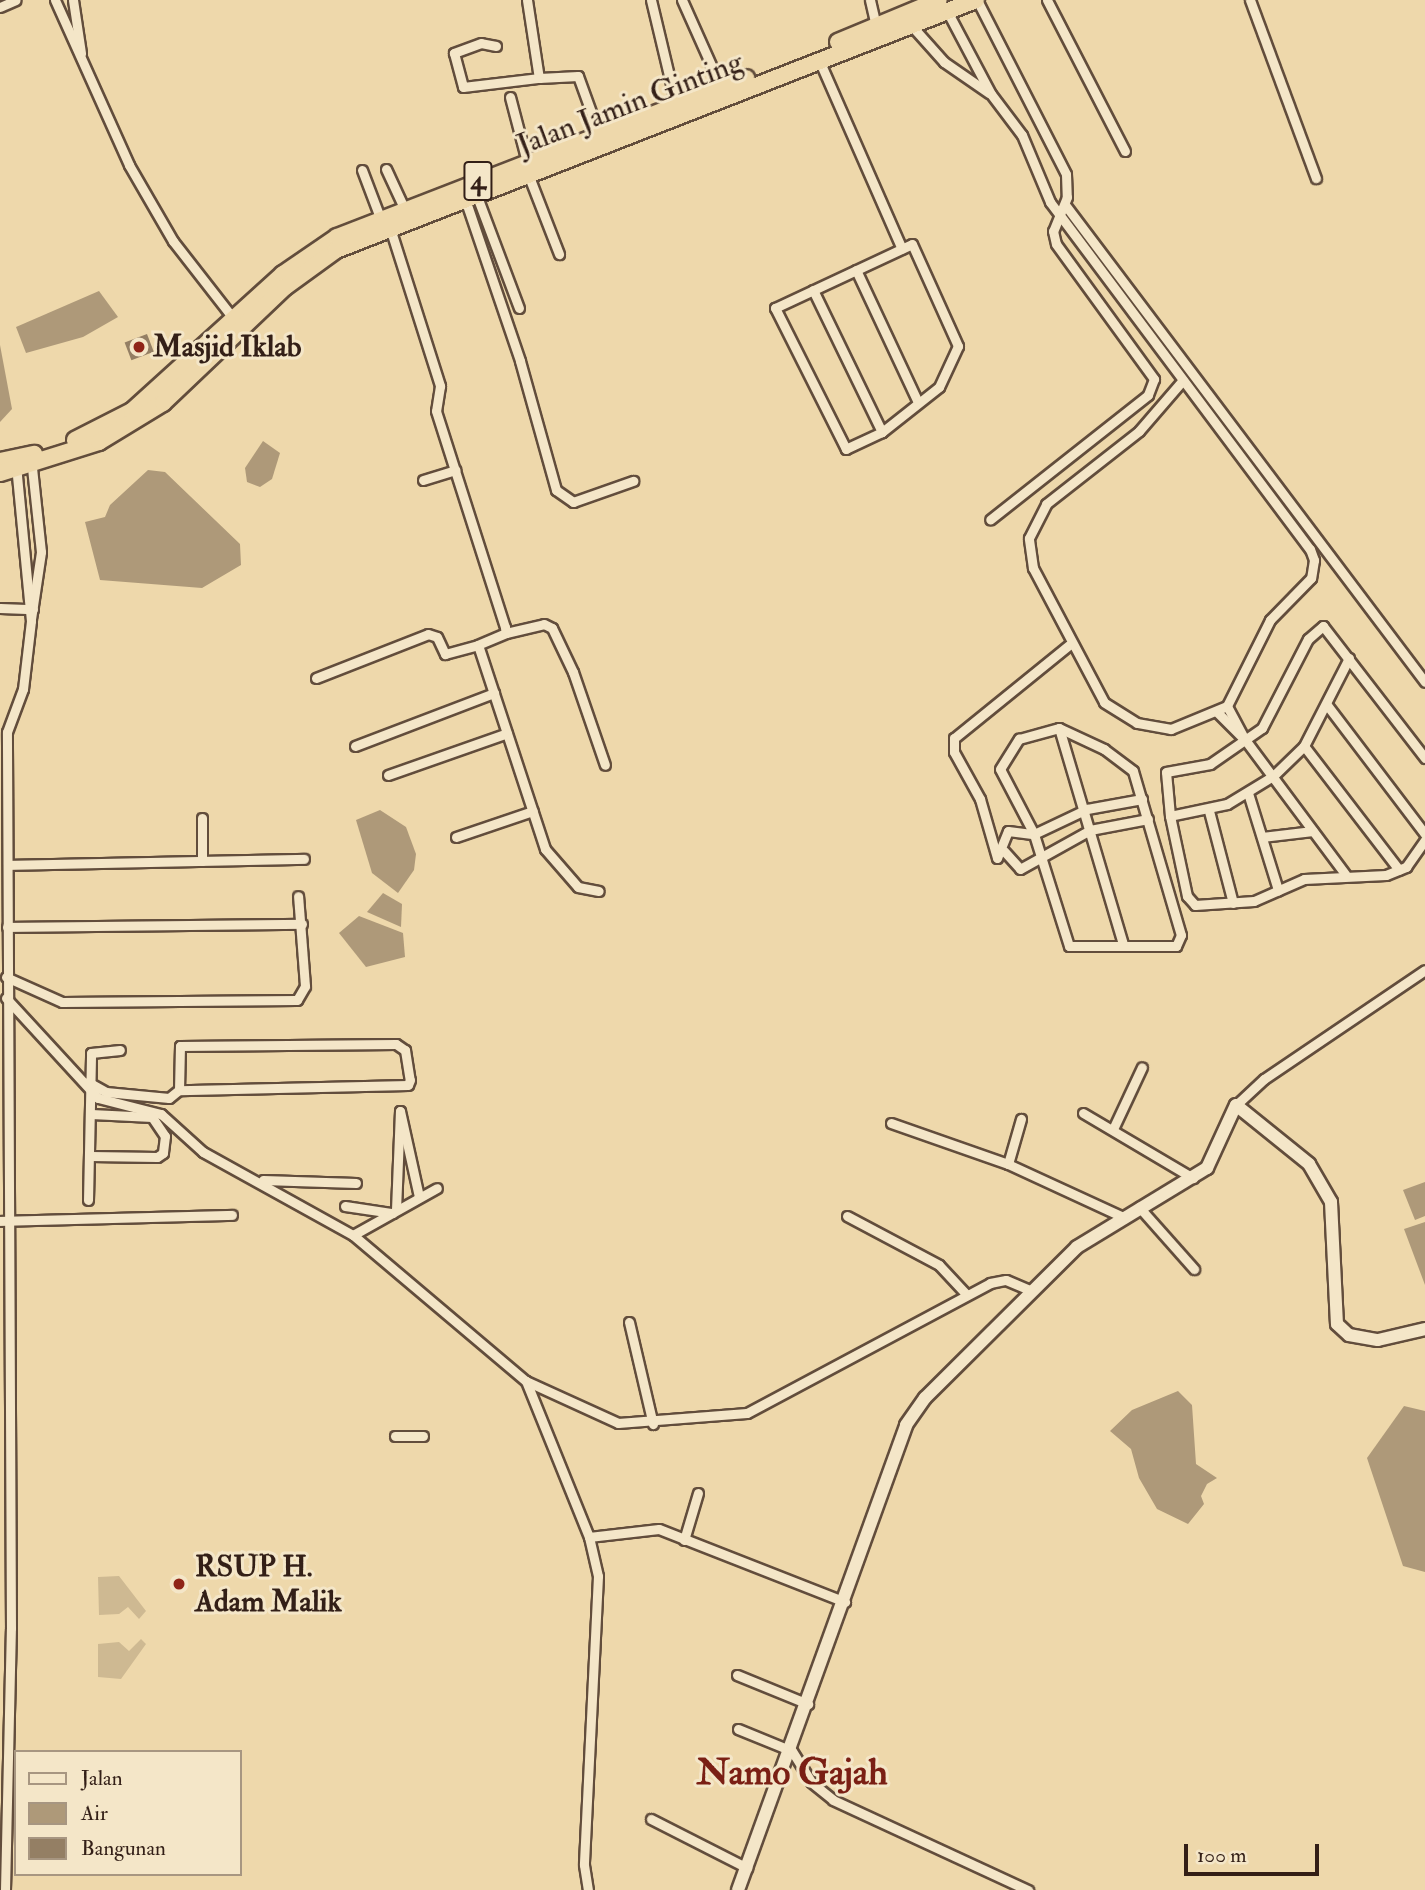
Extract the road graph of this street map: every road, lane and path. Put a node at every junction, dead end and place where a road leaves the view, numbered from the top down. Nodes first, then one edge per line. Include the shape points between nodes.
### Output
1 (16, 0) edge
2 (55, 0) edge
3 (73, 0) edge
4 (527, 0) edge
5 (651, 0) edge
6 (682, 0) edge
7 (870, 0) edge
8 (976, 0) edge
9 (1047, 0) edge
10 (1250, 0) edge
11 (0, 6) edge
12 (943, 6) edge
13 (911, 25) junction
14 (876, 26) junction
15 (496, 46) dead end
16 (82, 55) junction
17 (819, 60) junction
18 (539, 78) junction
19 (721, 88) junction
20 (991, 94) junction
21 (510, 97) dead end
22 (676, 105) junction
23 (599, 134) junction
24 (1125, 151) dead end
25 (527, 168) junction
26 (386, 169) dead end
27 (362, 170) dead end
28 (1316, 178) dead end
29 (471, 192) junction
30 (1066, 206) junction
31 (405, 210) junction
32 (1060, 217) junction
33 (386, 224) junction
34 (902, 249) junction
35 (559, 254) dead end
36 (856, 270) junction
37 (813, 289) junction
38 (519, 308) dead end
39 (230, 321) junction
40 (1183, 380) junction
41 (917, 400) junction
42 (882, 432) junction
43 (19, 462) edge
44 (455, 470) junction
45 (0, 473) edge
46 (424, 480) dead end
47 (633, 481) dead end
48 (990, 520) dead end
49 (0, 608) edge
50 (31, 609) junction
51 (506, 633) junction
52 (478, 645) junction
53 (1069, 645) junction
54 (1349, 659) junction
55 (316, 678) dead end
56 (1425, 682) edge
57 (494, 693) junction
58 (1327, 705) junction
59 (1227, 706) junction
60 (1218, 713) junction
61 (1059, 729) junction
62 (507, 733) junction
63 (1246, 741) junction
64 (355, 746) dead end
65 (1304, 746) junction
66 (1425, 758) edge
67 (606, 765) dead end
68 (388, 775) dead end
69 (1273, 776) junction
70 (1248, 793) junction
71 (1142, 799) junction
72 (1087, 809) junction
73 (533, 811) junction
74 (1209, 811) junction
75 (1170, 816) junction
76 (202, 818) dead end
77 (1148, 819) junction
78 (1090, 830) junction
79 (1313, 831) junction
80 (1034, 834) junction
81 (1425, 834) edge
82 (456, 837) dead end
83 (1262, 837) junction
84 (1425, 841) edge
85 (1004, 851) junction
86 (1039, 855) junction
87 (304, 859) dead end
88 (202, 861) junction
89 (8, 865) junction
90 (1398, 870) junction
91 (1345, 874) junction
92 (1278, 890) junction
93 (598, 891) dead end
94 (298, 896) dead end
95 (1233, 903) junction
96 (302, 924) junction
97 (7, 927) junction
98 (1124, 944) junction
99 (1425, 970) edge
100 (6, 977) junction
101 (6, 998) junction
102 (120, 1050) dead end
103 (1143, 1067) dead end
104 (4, 1082) edge
105 (89, 1086) junction
106 (179, 1090) junction
107 (1236, 1105) junction
108 (1083, 1113) dead end
109 (91, 1114) junction
110 (1021, 1119) dead end
111 (891, 1123) dead end
112 (1113, 1129) junction
113 (4, 1151) edge
114 (91, 1156) junction
115 (1008, 1164) junction
116 (1193, 1178) junction
117 (259, 1180) junction
118 (356, 1183) dead end
119 (437, 1188) dead end
120 (419, 1197) junction
121 (88, 1200) dead end
122 (345, 1206) dead end
123 (1139, 1207) junction
124 (394, 1212) junction
125 (232, 1215) dead end
126 (847, 1216) dead end
127 (1121, 1216) junction
128 (3, 1221) edge
129 (353, 1235) junction
130 (3, 1269) edge
131 (1194, 1269) dead end
132 (1032, 1290) junction
133 (966, 1294) junction
134 (629, 1322) dead end
135 (1425, 1329) edge
136 (3, 1356) edge
137 (526, 1381) junction
138 (5, 1424) edge
139 (653, 1424) junction
140 (395, 1436) dead end
141 (423, 1436) dead end
142 (5, 1491) edge
143 (698, 1493) dead end
144 (589, 1537) junction
145 (684, 1540) junction
146 (5, 1563) edge
147 (845, 1602) junction
148 (5, 1666) edge
149 (737, 1675) dead end
150 (5, 1700) edge
151 (807, 1704) junction
152 (738, 1729) dead end
153 (792, 1751) junction
154 (4, 1772) edge
155 (651, 1819) dead end
156 (3, 1830) edge
157 (747, 1868) junction
158 (5, 1890) edge
159 (588, 1890) edge
160 (738, 1890) edge
161 (1028, 1890) edge

1 - 11 street
2 - 16 street
3 - 16 street
4 - 18 street
5 - 22 street
6 - 19 street
7 - 14 street
8 - 12 highway, Jalan Jamin Ginting / 4
8 - 30 street via 1059,157
9 - 24 street
10 - 28 street
12 - 13 highway, Jalan Jamin Ginting / 4
12 - 14 highway, Jalan Jamin Ginting / 4
12 - 20 street
13 - 17 highway, Jalan Jamin Ginting / 4
13 - 20 street via 944,62
14 - 19 highway, Jalan Jamin Ginting / 4
15 - 18 street via 481,43 457,50 463,87
16 - 39 street via 129,165
17 - 25 highway, Jalan Jamin Ginting / 4
17 - 34 street
18 - 23 street via 579,76
19 - 22 highway, Jalan Jamin Ginting / 4
20 - 32 street via 1022,135
21 - 25 street
22 - 23 highway, Jalan Jamin Ginting / 4
23 - 25 highway, Jalan Jamin Ginting / 4
25 - 29 highway, Jalan Jamin Ginting / 4
25 - 35 street
26 - 31 street
27 - 33 street
29 - 31 highway, Jalan Jamin Ginting / 4
29 - 33 highway, Jalan Jamin Ginting / 4
29 - 38 street
29 - 47 street via 556,490 573,502
30 - 32 street
30 - 56 street
31 - 33 highway, Jalan Jamin Ginting / 4
32 - 40 street
32 - 48 street via 1053,231 1056,244 1151,369 1154,388
33 - 39 highway, Jalan Jamin Ginting / 4 via 321,247
33 - 43 highway, Jalan Jamin Ginting / 4 via 309,268 163,403 99,442
33 - 44 street via 440,386 436,411
34 - 36 street
34 - 41 street via 912,244 958,346 939,387
36 - 37 street
36 - 41 street
37 - 42 street
37 - 42 street via 775,308 846,449
39 - 43 highway, Jalan Jamin Ginting / 4 via 132,411 89,435
40 - 53 street via 1139,430 1046,504 1032,524 1028,551 1033,568
40 - 59 street via 1314,560 1311,578 1270,620
41 - 42 street
43 - 45 highway, Jalan Jamin Ginting / 4
43 - 50 street
43 - 50 street via 41,552
44 - 46 street
44 - 51 street
49 - 50 street
50 - 89 street via 23,690 8,724
51 - 52 street
51 - 67 street via 544,624 552,628
52 - 55 street via 445,654 437,638 428,634
52 - 57 street
53 - 60 street via 1104,702 1137,723 1171,729
53 - 85 street via 954,738 954,752 980,799 997,858
54 - 58 street
54 - 63 street via 1320,627 1308,639 1269,719
54 - 66 street
57 - 62 street
57 - 64 street
58 - 65 street
58 - 81 street
59 - 60 street
59 - 63 street
60 - 63 street
61 - 71 street via 1104,749 1133,771
61 - 72 street
61 - 80 street via 1019,739 1000,769
62 - 68 street
62 - 73 street
63 - 69 street
63 - 75 street via 1210,764 1166,772
65 - 69 street
65 - 90 street
69 - 70 street
69 - 79 street
70 - 74 street
70 - 83 street
71 - 72 street
71 - 77 street
72 - 78 street
72 - 80 street
73 - 82 street
73 - 93 street via 549,855 578,887
74 - 75 street
74 - 95 street
75 - 95 street via 1191,901
76 - 88 street
77 - 78 street
77 - 98 street via 1181,935 1176,946
78 - 86 street
78 - 98 street
79 - 83 street
79 - 91 street
80 - 85 street via 1008,831
80 - 86 street
83 - 92 street
84 - 90 street
85 - 86 street via 1020,870
86 - 98 street via 1069,946
87 - 88 street
88 - 89 street
89 - 97 street
90 - 91 street
91 - 92 street via 1304,879
92 - 95 street
94 - 96 street
96 - 97 street
96 - 100 street via 305,986 297,1000 62,1002
97 - 100 street
99 - 107 street via 1264,1079
100 - 101 street
101 - 104 street
101 - 105 street
102 - 105 street via 93,1050
103 - 112 street
104 - 113 street
105 - 106 street via 121,1095 169,1098
105 - 109 street
105 - 117 street via 113,1105 161,1114 203,1152
106 - 106 street via 408,1085 410,1080 405,1050 396,1044 180,1046
107 - 116 street via 1211,1160
107 - 135 street via 1309,1164 1331,1202 1337,1324 1349,1335 1378,1340
108 - 112 street
109 - 114 street
109 - 114 street via 152,1117 165,1129 165,1136 160,1156
110 - 115 street
111 - 115 street
112 - 116 street
113 - 128 street
114 - 121 street
115 - 127 street
116 - 123 street
117 - 118 street
117 - 129 street
119 - 120 street
120 - 124 street
120 - 124 street via 400,1111
122 - 124 street
123 - 127 street
123 - 131 street
124 - 129 street
125 - 128 street
126 - 133 street via 939,1265
127 - 132 street
128 - 130 street
129 - 137 street
130 - 136 street
132 - 133 street via 1000,1280
132 - 147 street via 925,1398 906,1426 883,1481
133 - 139 street via 756,1411
134 - 139 street
136 - 138 street
137 - 139 street via 618,1423
137 - 144 street
138 - 142 street
140 - 141 street
142 - 146 street
143 - 145 street
144 - 145 street via 651,1527
144 - 159 street via 598,1576 584,1865
145 - 147 street
146 - 148 street
147 - 151 street
148 - 150 street
149 - 151 street
150 - 154 street
151 - 153 street
152 - 153 street
153 - 157 street
153 - 161 street via 811,1782 833,1800
154 - 156 street
155 - 157 street
156 - 158 street
157 - 160 street

